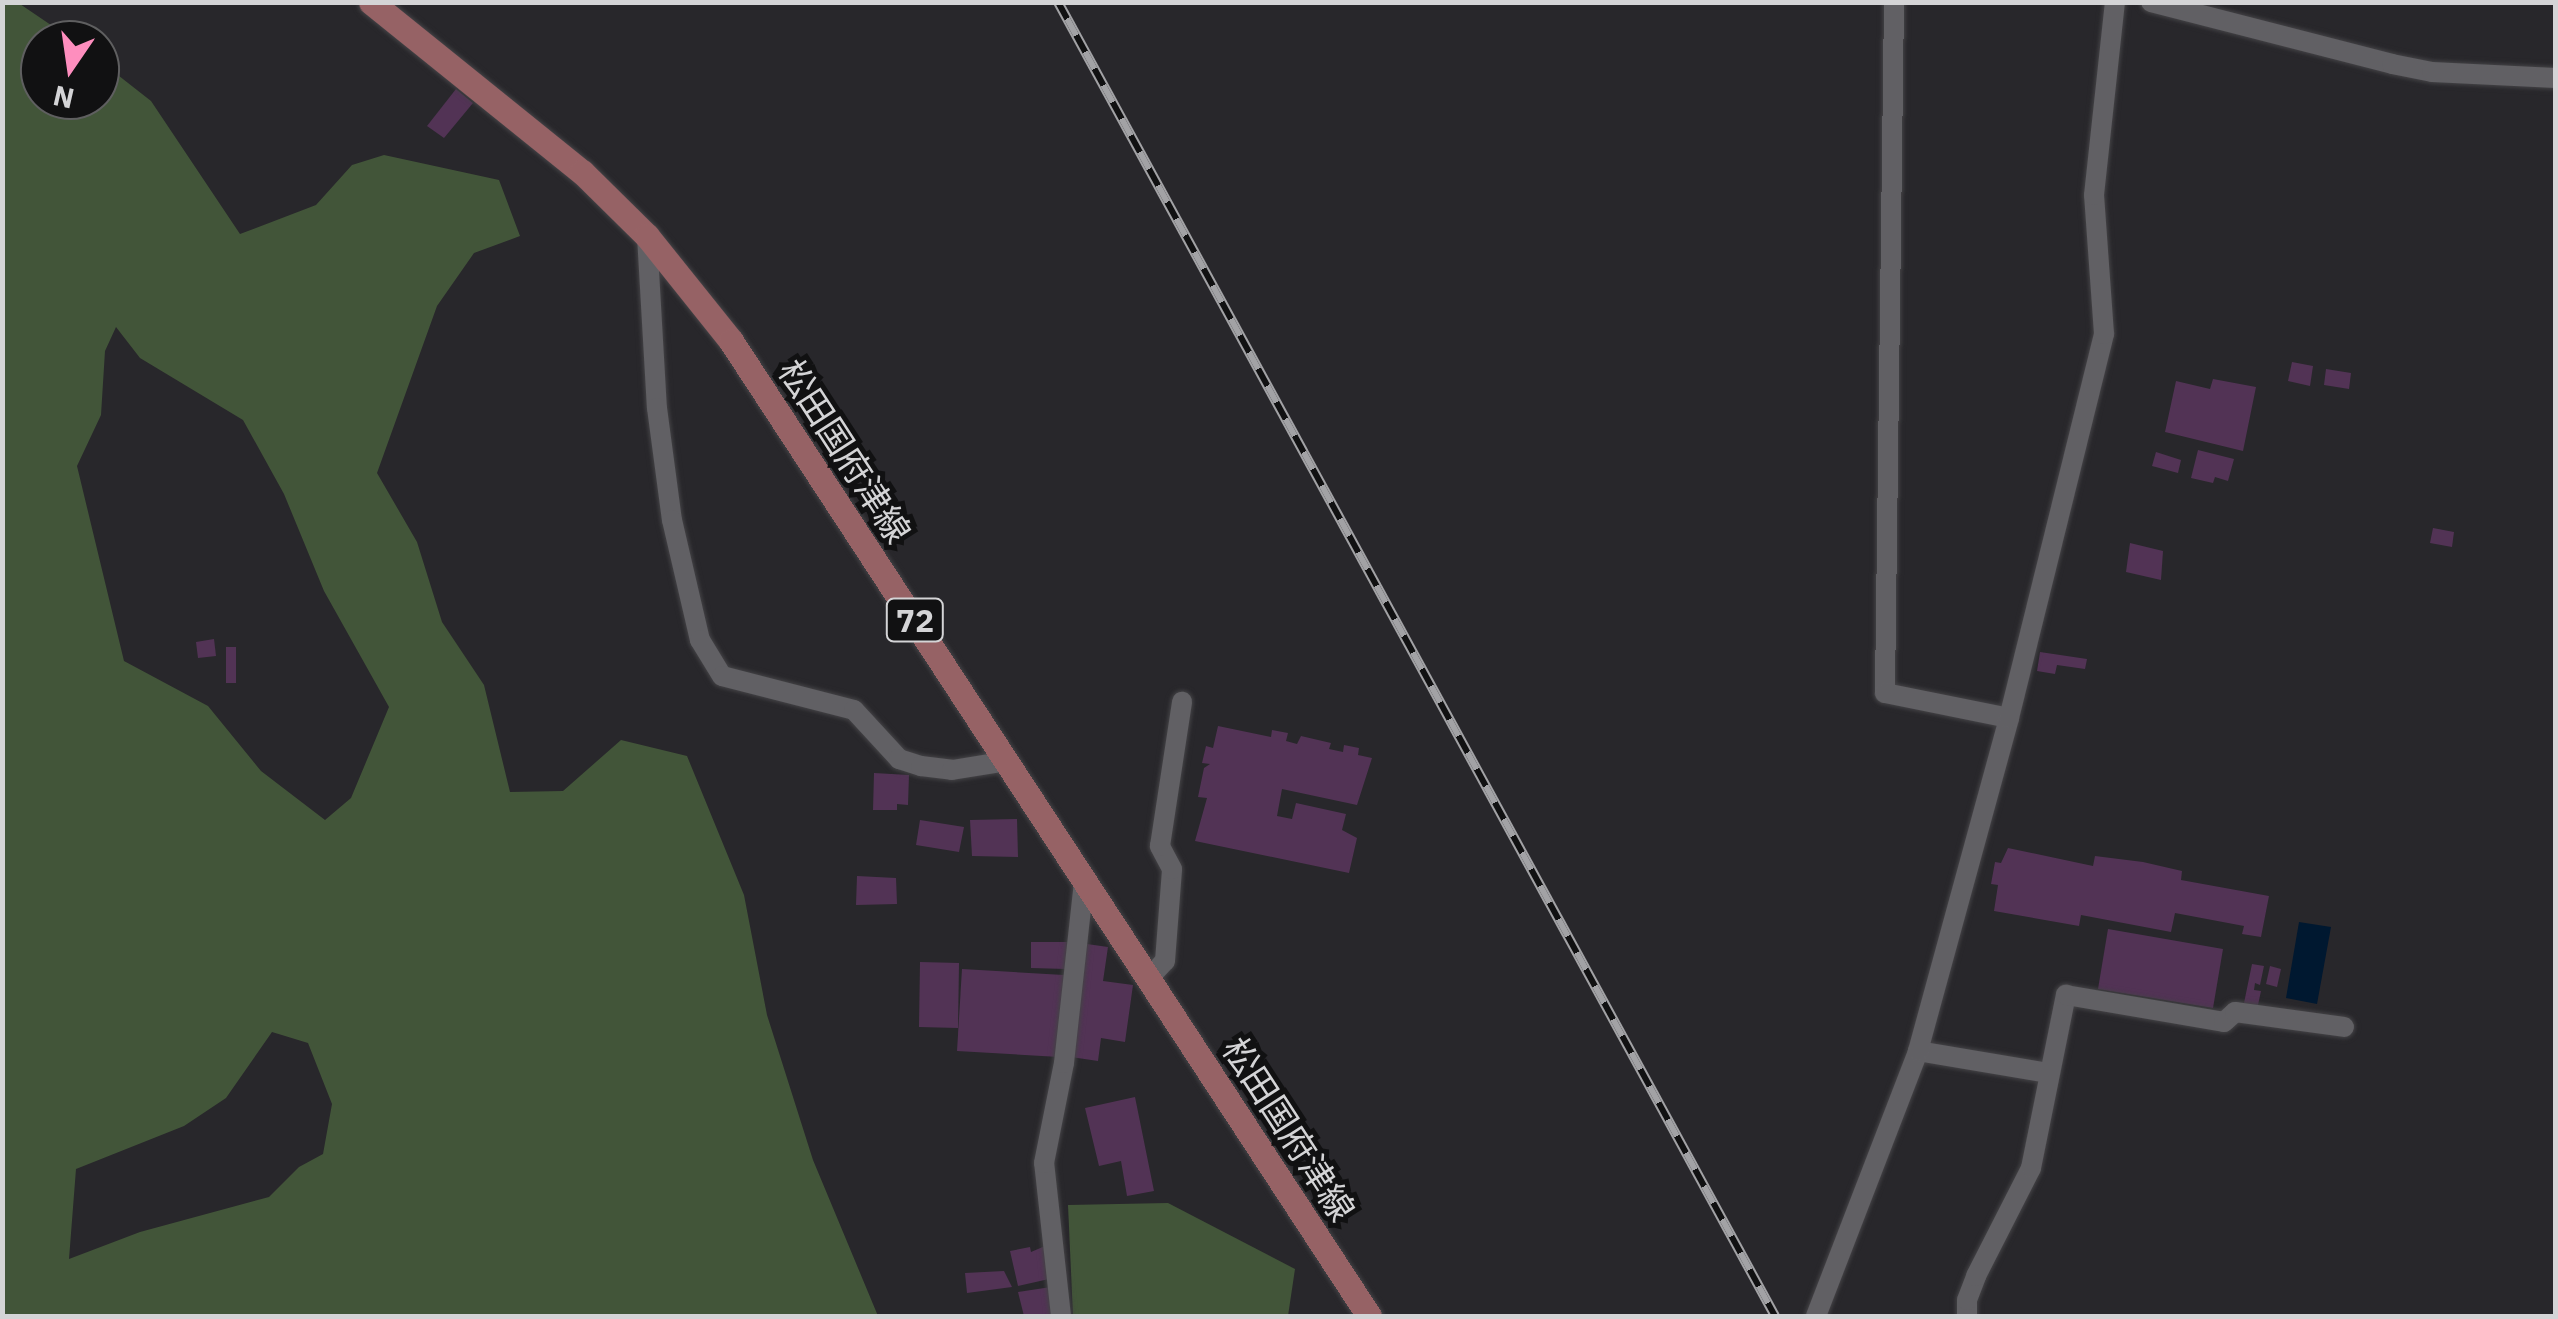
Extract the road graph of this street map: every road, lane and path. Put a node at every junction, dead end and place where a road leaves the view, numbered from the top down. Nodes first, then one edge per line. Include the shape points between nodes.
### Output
1 (371, 2) edge
2 (1894, 2) edge
3 (2115, 2) edge
4 (2151, 2) edge
5 (2556, 78) edge
6 (647, 236) junction
7 (1182, 702) dead end
8 (2009, 718) junction
9 (1008, 761) junction
10 (1084, 882) junction
11 (1149, 978) junction
12 (2344, 1028) dead end
13 (1918, 1051) junction
14 (2048, 1073) junction
15 (1061, 1316) edge
16 (1368, 1316) edge
17 (1816, 1316) edge
18 (1968, 1316) edge

1 - 6 main road, 松田国府津線 / 72 via 582,172
2 - 8 street via 1885,693
3 - 8 street via 2094,195 2104,334
4 - 5 street via 2432,72
6 - 9 main road, 松田国府津線 / 72 via 731,341
6 - 9 street via 657,408 672,520 700,640 722,676 854,710 899,758 921,766 952,770
7 - 11 street via 1160,846 1172,869 1165,961
8 - 13 street
9 - 10 main road, 松田国府津線 / 72
10 - 11 main road, 松田国府津線 / 72
10 - 15 street via 1064,1063 1044,1163
11 - 16 main road, 松田国府津線 / 72
12 - 14 street via 2235,1012 2224,1022 2066,995
13 - 14 street
13 - 17 street
14 - 18 street via 2031,1168 1976,1276

